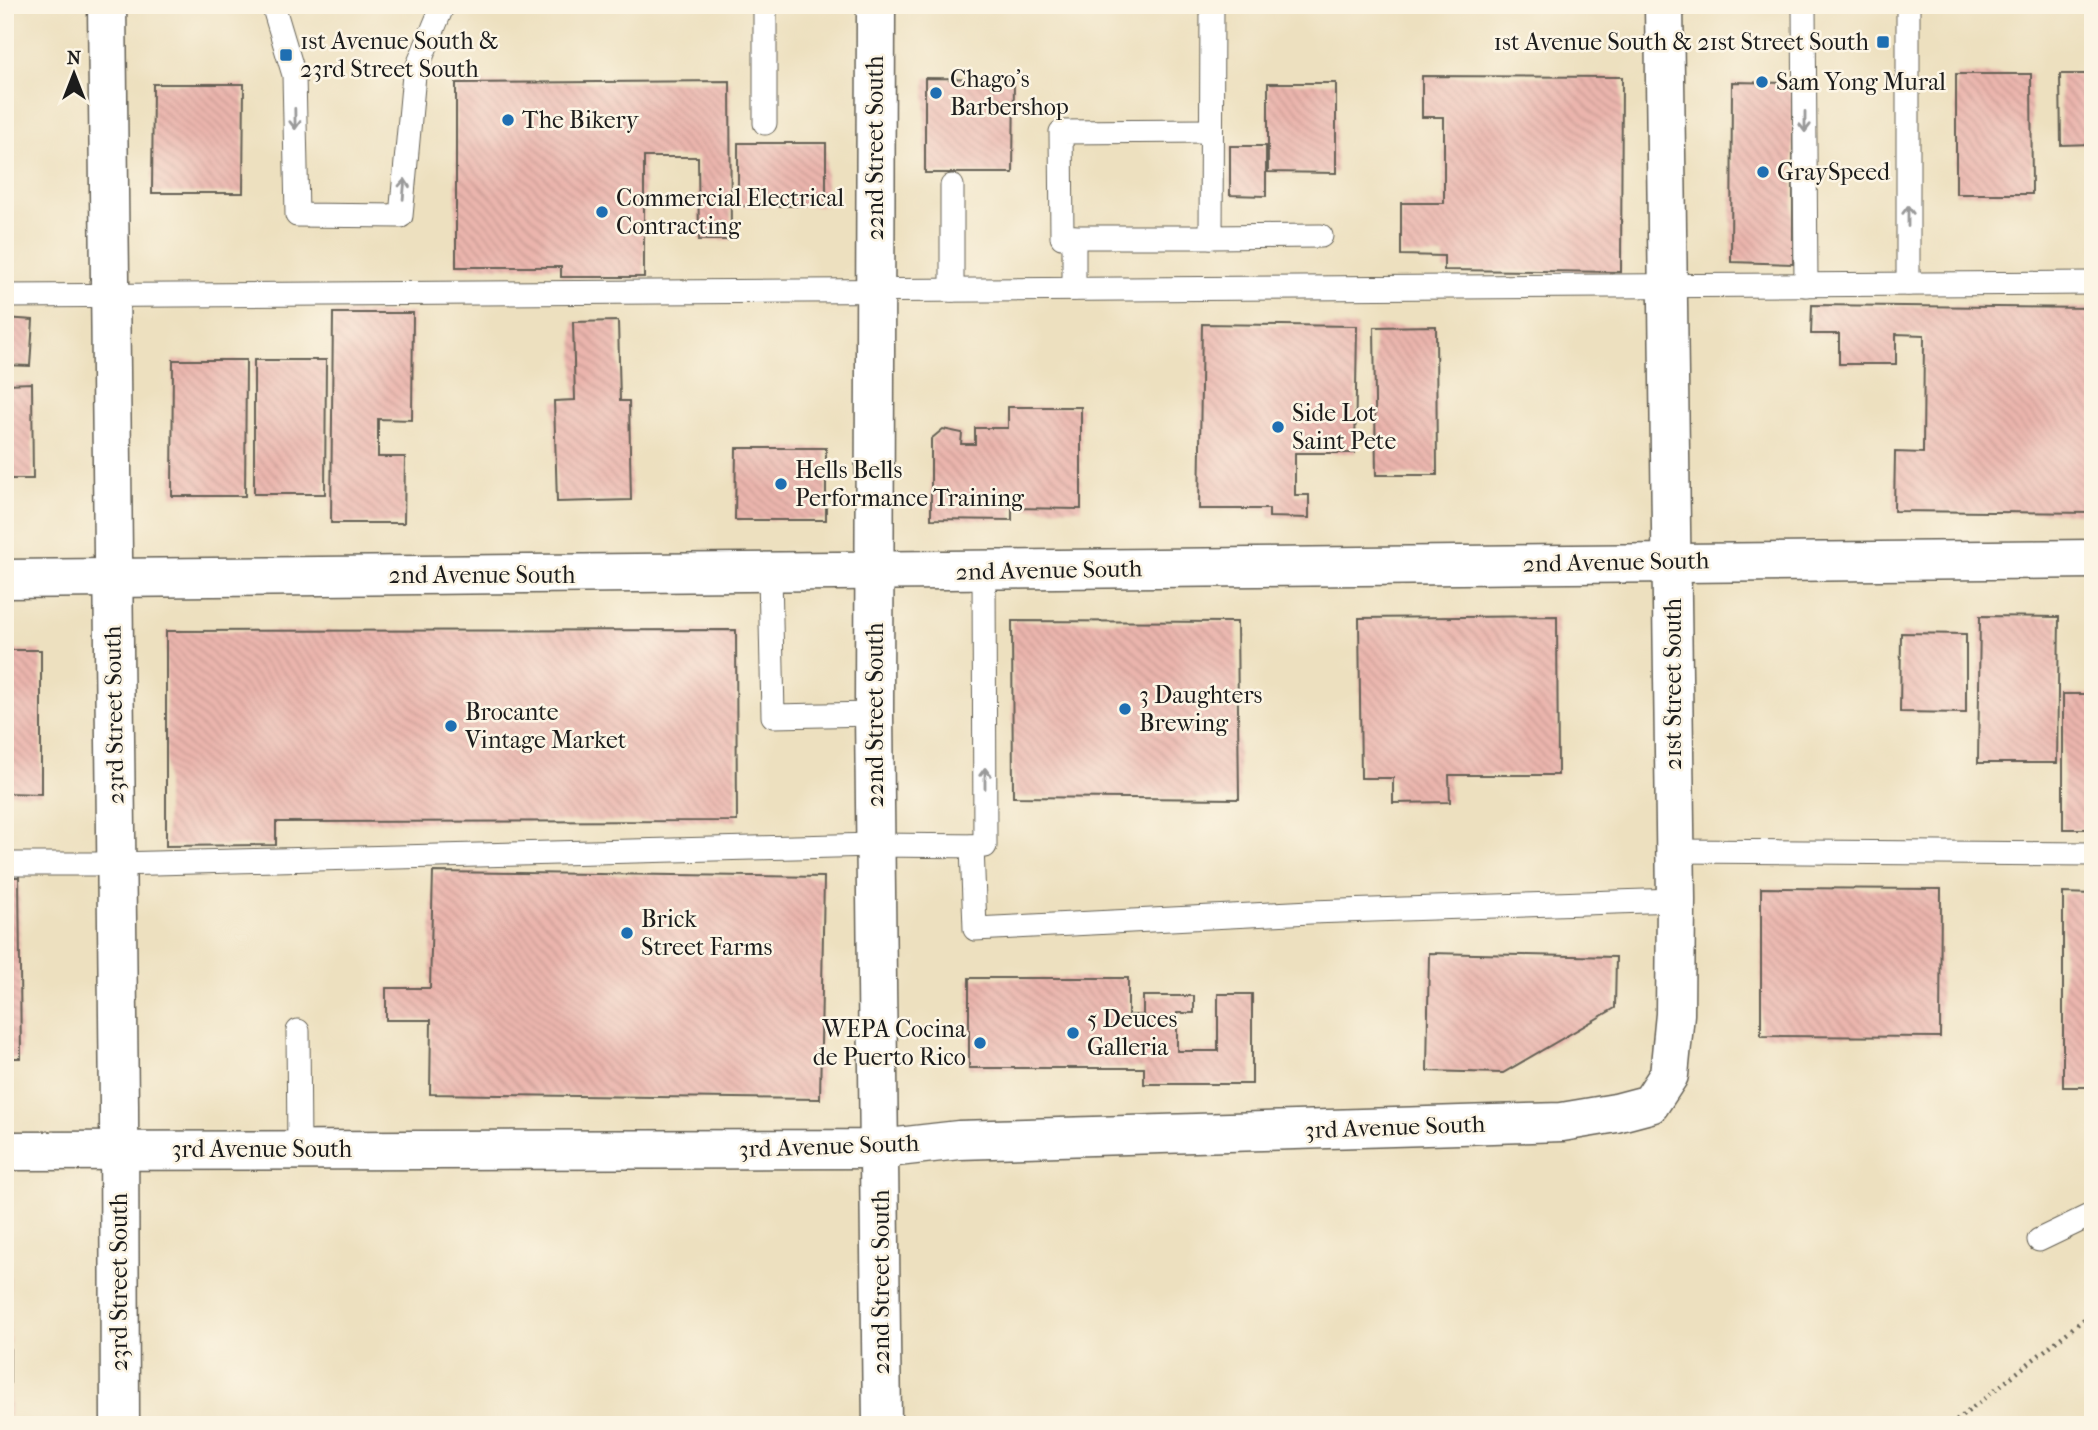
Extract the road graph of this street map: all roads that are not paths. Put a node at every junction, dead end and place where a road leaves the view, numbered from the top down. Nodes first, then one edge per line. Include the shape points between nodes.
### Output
1 (107, 5) edge
2 (273, 5) edge
3 (443, 5) edge
4 (765, 5) edge
5 (876, 5) edge
6 (1212, 5) edge
7 (1664, 5) edge
8 (1804, 5) edge
9 (1908, 5) edge
10 (765, 122) dead end
11 (1210, 131) junction
12 (952, 186) dead end
13 (1321, 236) dead end
14 (1073, 237) junction
15 (1211, 237) junction
16 (2093, 283) edge
17 (1908, 284) junction
18 (1806, 285) junction
19 (1668, 286) junction
20 (1073, 289) junction
21 (952, 290) junction
22 (875, 291) junction
23 (110, 295) junction
24 (5, 296) edge
25 (2093, 559) edge
26 (1672, 562) junction
27 (984, 571) junction
28 (874, 572) junction
29 (771, 573) junction
30 (5, 579) edge
31 (113, 579) junction
32 (874, 714) junction
33 (875, 845) junction
34 (979, 846) junction
35 (1674, 851) junction
36 (2093, 855) edge
37 (5, 864) edge
38 (115, 864) junction
39 (1676, 900) junction
40 (298, 1031) dead end
41 (1650, 1104) joint
42 (299, 1149) junction
43 (880, 1149) junction
44 (119, 1150) junction
45 (5, 1151) edge
46 (2093, 1214) edge
47 (2039, 1240) dead end
48 (120, 1425) edge
49 (882, 1425) edge

1 - 23 street, 23rd Street South
2 -> 3 lane via 294,75 297,215 401,216 414,75
4 - 10 lane
5 - 22 street, 22nd Street South
6 - 11 lane
7 - 19 street, 21st Street South
8 -> 18 lane
17 -> 9 lane
11 - 14 lane via 1061,132 1062,237
11 - 15 lane
12 - 21 lane
13 - 15 lane
14 - 15 lane
14 - 20 lane
16 - 17 lane
17 - 18 lane
18 - 19 lane
19 - 20 lane
19 - 26 street, 21st Street South
20 - 21 lane
21 - 22 lane
22 - 23 lane
22 - 28 street, 22nd Street South
23 - 24 lane
23 - 31 street, 23rd Street South
25 - 26 street, 2nd Avenue South
26 - 27 street, 2nd Avenue South
26 - 35 street, 21st Street South
27 - 28 street, 2nd Avenue South
34 -> 27 lane
28 - 29 street, 2nd Avenue South
28 - 32 street, 22nd Street South
29 - 31 street, 2nd Avenue South
29 - 32 lane via 773,716
30 - 31 street, 2nd Avenue South
31 - 38 street, 23rd Street South
32 - 33 street, 22nd Street South
33 - 34 lane
33 - 38 lane
33 - 43 street, 22nd Street South
34 - 39 lane via 975,929
35 - 36 lane
35 - 39 street, 21st Street South
37 - 38 lane
38 - 44 street, 23rd Street South
39 - 41 street, 21st Street South via 1675,1014 1669,1075
40 - 42 lane
41 - 43 street, 3rd Avenue South via 1562,1122 959,1140
42 - 43 street, 3rd Avenue South
42 - 44 street, 3rd Avenue South
43 - 49 street, 22nd Street South
44 - 45 street, 3rd Avenue South
44 - 48 street, 23rd Street South
46 - 47 lane

